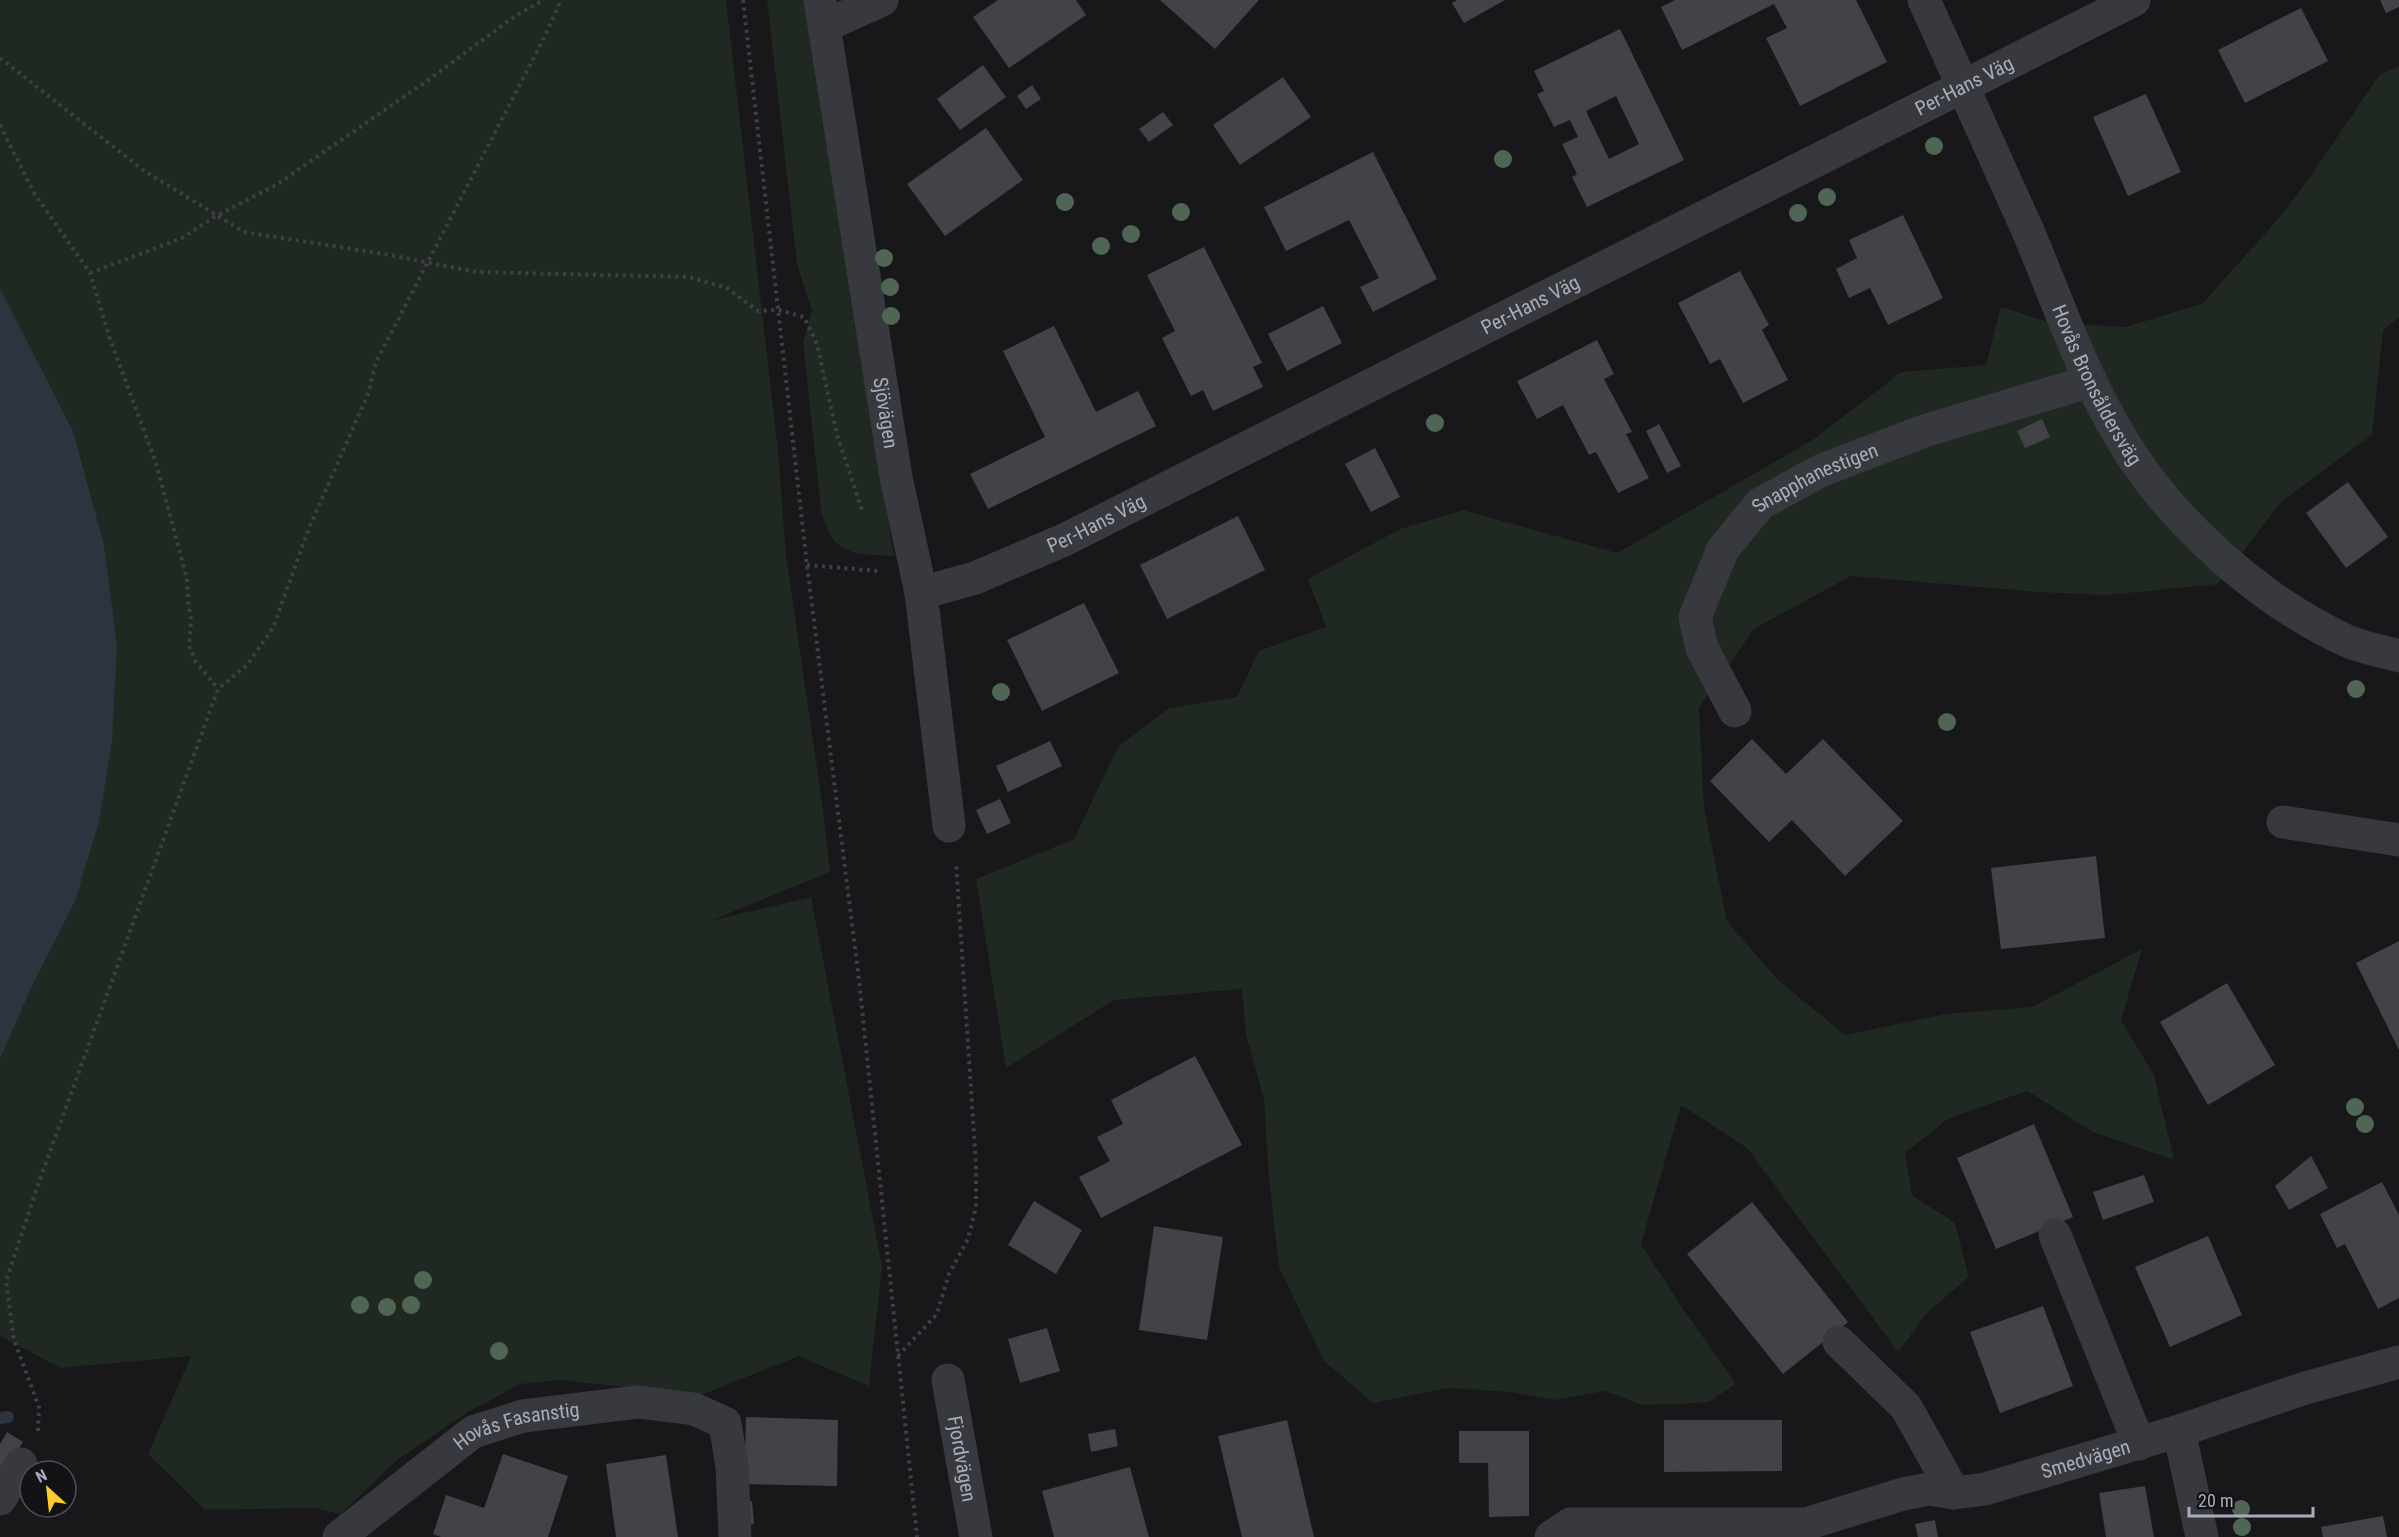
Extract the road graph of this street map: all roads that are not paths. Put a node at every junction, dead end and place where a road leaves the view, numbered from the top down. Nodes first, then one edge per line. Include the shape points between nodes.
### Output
1 (882, 0) edge
2 (1924, 0) edge
3 (2134, 0) edge
4 (822, 13) edge
5 (1963, 86) junction
6 (2091, 381) junction
7 (917, 580) junction
8 (2399, 656) edge
9 (1735, 711) dead end
10 (2283, 822) dead end
11 (949, 826) road end
12 (2399, 840) edge
13 (2055, 1235) dead end
14 (1839, 1342) dead end
15 (2399, 1362) edge
16 (948, 1380) dead end
17 (2180, 1431) junction
18 (2139, 1444) junction
19 (18, 1469) edge
20 (1954, 1493) junction
21 (0, 1499) edge
22 (339, 1537) edge
23 (735, 1537) edge
24 (976, 1537) edge
25 (1551, 1537) edge
26 (2202, 1537) edge

1 - 4 street
2 - 5 street, Hovås Bronsåldersväg
3 - 5 street, Per-Hans Väg
4 - 7 street, Sjövägen via 896,477
5 - 6 street, Hovås Bronsåldersväg
5 - 7 street, Per-Hans Väg via 1064,540 975,579
6 - 8 street, Hovås Bronsåldersväg via 2120,437 2147,477 2209,545 2288,610 2349,642
6 - 9 street, Snapphanestigen via 1924,431 1820,471 1760,504 1723,549 1695,616 1702,648
7 - 11 street, Sjövägen
10 - 12 street
13 - 18 street
14 - 20 street via 1906,1407
15 - 17 street, Smedvägen via 2302,1389
16 - 24 street, Fjordvägen
17 - 18 street, Smedvägen
17 - 26 street
18 - 20 street, Smedvägen via 1985,1489
19 - 21 street
20 - 25 street, Smedvägen via 1929,1489 1912,1492 1806,1524 1570,1524
22 - 23 street, Hovås Fasanstig via 473,1432 523,1416 638,1402 694,1408 725,1423 732,1467

